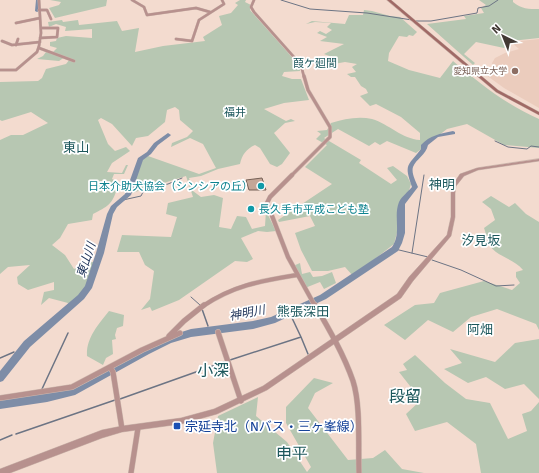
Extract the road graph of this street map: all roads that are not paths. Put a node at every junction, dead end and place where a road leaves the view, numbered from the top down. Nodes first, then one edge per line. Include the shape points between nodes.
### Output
1 (39, 0) edge
2 (132, 0) edge
3 (222, 0) edge
4 (254, 0) edge
5 (389, 0) edge
6 (392, 0) edge
7 (400, 8) junction
8 (39, 10) junction
9 (210, 12) junction
10 (40, 18) junction
11 (51, 19) dead end
12 (16, 23) dead end
13 (41, 28) junction
14 (40, 38) junction
15 (18, 39) dead end
16 (176, 39) dead end
17 (2, 41) dead end
18 (40, 42) junction
19 (16, 45) junction
20 (39, 48) junction
21 (74, 61) dead end
22 (0, 70) edge
23 (539, 113) edge
24 (539, 160) edge
25 (298, 275) junction
26 (180, 332) dead end
27 (218, 332) dead end
28 (169, 336) junction
29 (334, 339) junction
30 (112, 369) junction
31 (0, 398) edge
32 (241, 401) junction
33 (138, 428) junction
34 (122, 429) junction
35 (0, 473) edge
36 (131, 473) edge
37 (359, 473) edge

1 - 8 street
2 - 9 street via 144,7 146,15 196,8
3 - 9 street via 224,4
4 - 25 street via 251,8 301,65 308,90 330,127 330,137 327,141 267,202 288,257
5 - 7 main road
6 - 7 main road
7 - 23 main road via 497,91
8 - 10 street
8 - 11 street via 47,10
9 - 16 street via 199,20 192,41
10 - 12 street
10 - 13 street
13 - 14 street
13 - 14 street via 58,28 56,37
14 - 18 street
15 - 19 street
17 - 19 street
18 - 19 street
18 - 20 street
20 - 21 street
20 - 22 street via 16,70
24 - 29 street via 477,169 462,175 454,186 450,236 399,296
25 - 28 street via 228,290 186,318
25 - 29 street
26 - 28 street
27 - 32 street
28 - 30 street
29 - 32 street via 265,388
29 - 37 street via 353,382 357,402
30 - 31 street via 67,389
30 - 34 street
32 - 33 street via 204,416
33 - 34 street
33 - 36 street
34 - 35 street via 80,441

